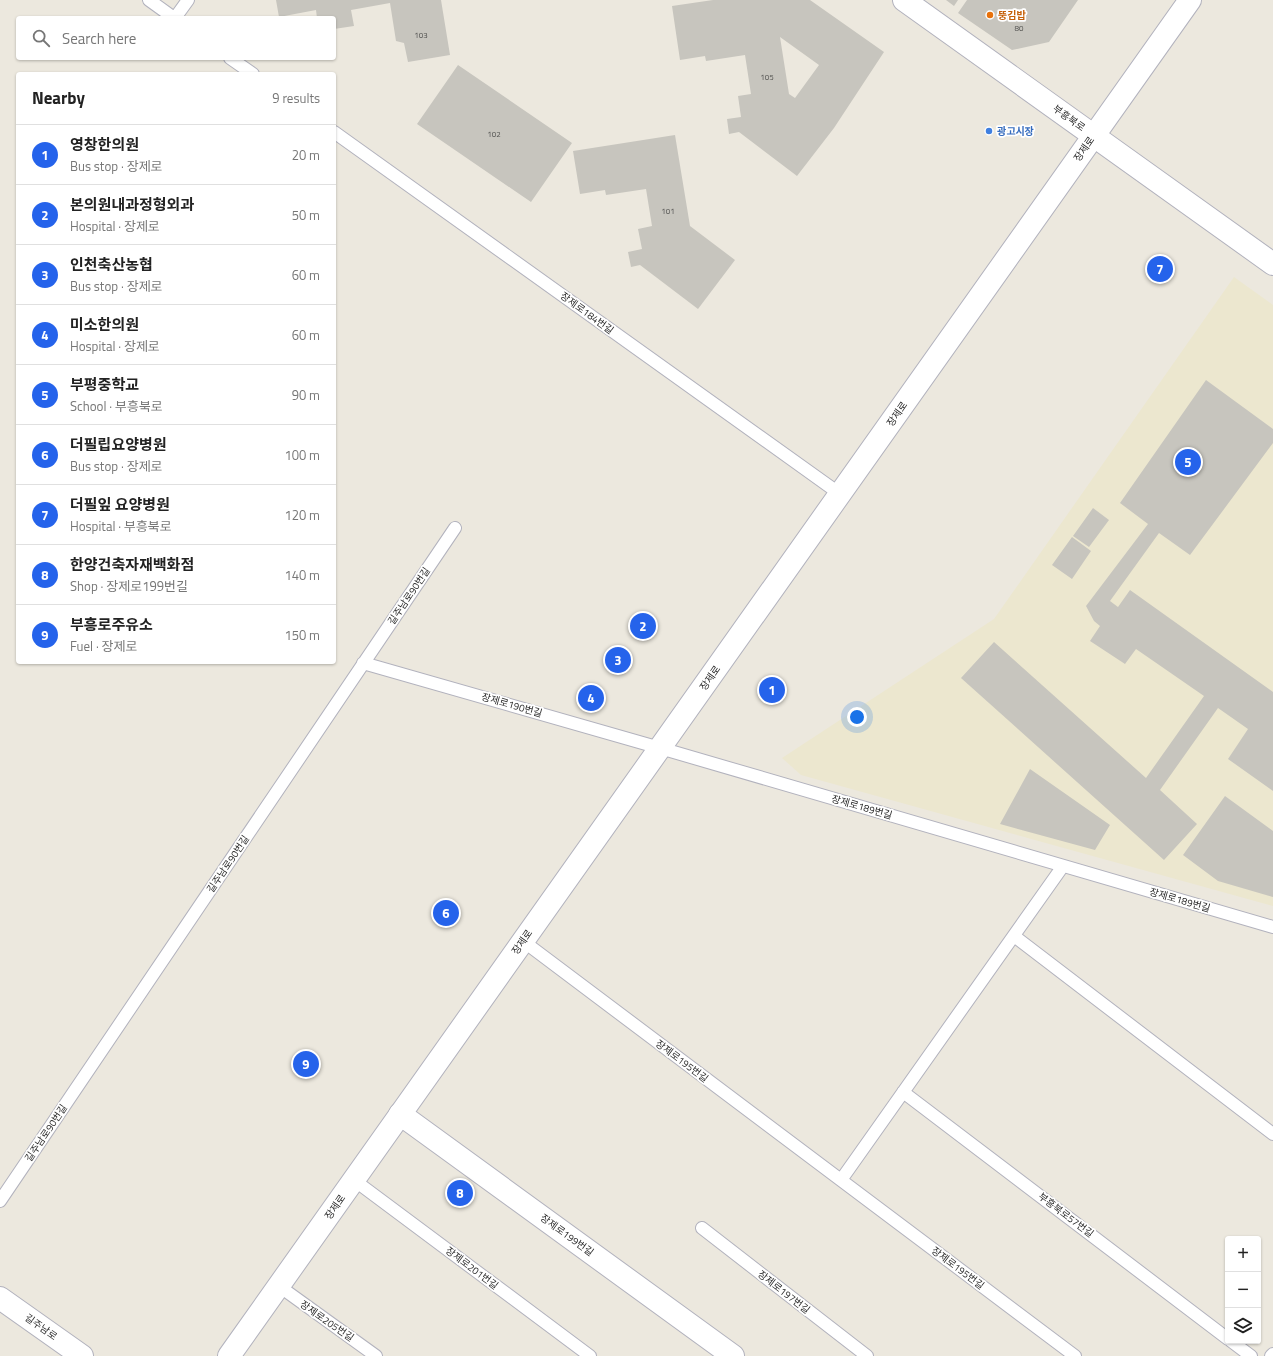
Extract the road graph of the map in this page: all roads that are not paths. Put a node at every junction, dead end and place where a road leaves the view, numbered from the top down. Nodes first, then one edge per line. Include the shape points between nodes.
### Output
1 (149, 0) edge
2 (188, 0) edge
3 (904, 0) edge
4 (1190, 0) edge
5 (172, 16) edge
6 (176, 16) edge
7 (233, 60) edge
8 (250, 72) edge
9 (336, 133) edge
10 (1094, 136) junction
11 (1273, 264) edge
12 (840, 494) junction
13 (455, 528) dead end
14 (363, 663) junction
15 (660, 748) junction
16 (1063, 866) junction
17 (1273, 927) edge
18 (1014, 936) junction
19 (523, 941) junction
20 (903, 1092) junction
21 (400, 1114) junction
22 (1273, 1134) edge
23 (354, 1180) junction
24 (841, 1180) junction
25 (0, 1201) edge
26 (702, 1228) dead end
27 (279, 1286) junction
28 (0, 1298) edge
29 (1225, 1337) edge
30 (1235, 1344) edge
31 (1273, 1354) edge
32 (82, 1356) edge
33 (229, 1356) edge
34 (376, 1356) edge
35 (590, 1356) edge
36 (733, 1356) edge
37 (867, 1356) edge
38 (1075, 1356) edge
39 (1251, 1356) edge
40 (1271, 1356) edge

1 - 5 lane
2 - 6 lane
3 - 10 main road, 부흥북로
4 - 10 main road, 장제로
7 - 8 lane
9 - 12 lane, 장제로184번길
10 - 11 main road, 부흥북로
10 - 12 main road, 장제로
12 - 15 main road, 장제로
13 - 14 lane, 길주남로90번길
14 - 15 lane, 장제로190번길
14 - 25 lane, 길주남로90번길
15 - 16 lane, 장제로189번길
15 - 19 main road, 장제로
16 - 17 lane, 장제로189번길
16 - 18 lane
18 - 20 lane
18 - 22 lane
19 - 21 main road, 장제로
19 - 24 lane, 장제로195번길
20 - 24 lane
20 - 29 lane, 부흥북로57번길
21 - 23 main road, 장제로
21 - 36 main road, 장제로199번길
23 - 27 main road, 장제로
23 - 35 lane, 장제로201번길
24 - 38 lane, 장제로195번길
26 - 37 lane, 장제로197번길
27 - 33 main road, 장제로
27 - 34 lane, 장제로205번길
28 - 32 main road, 길주남로
30 - 39 lane
31 - 40 lane

